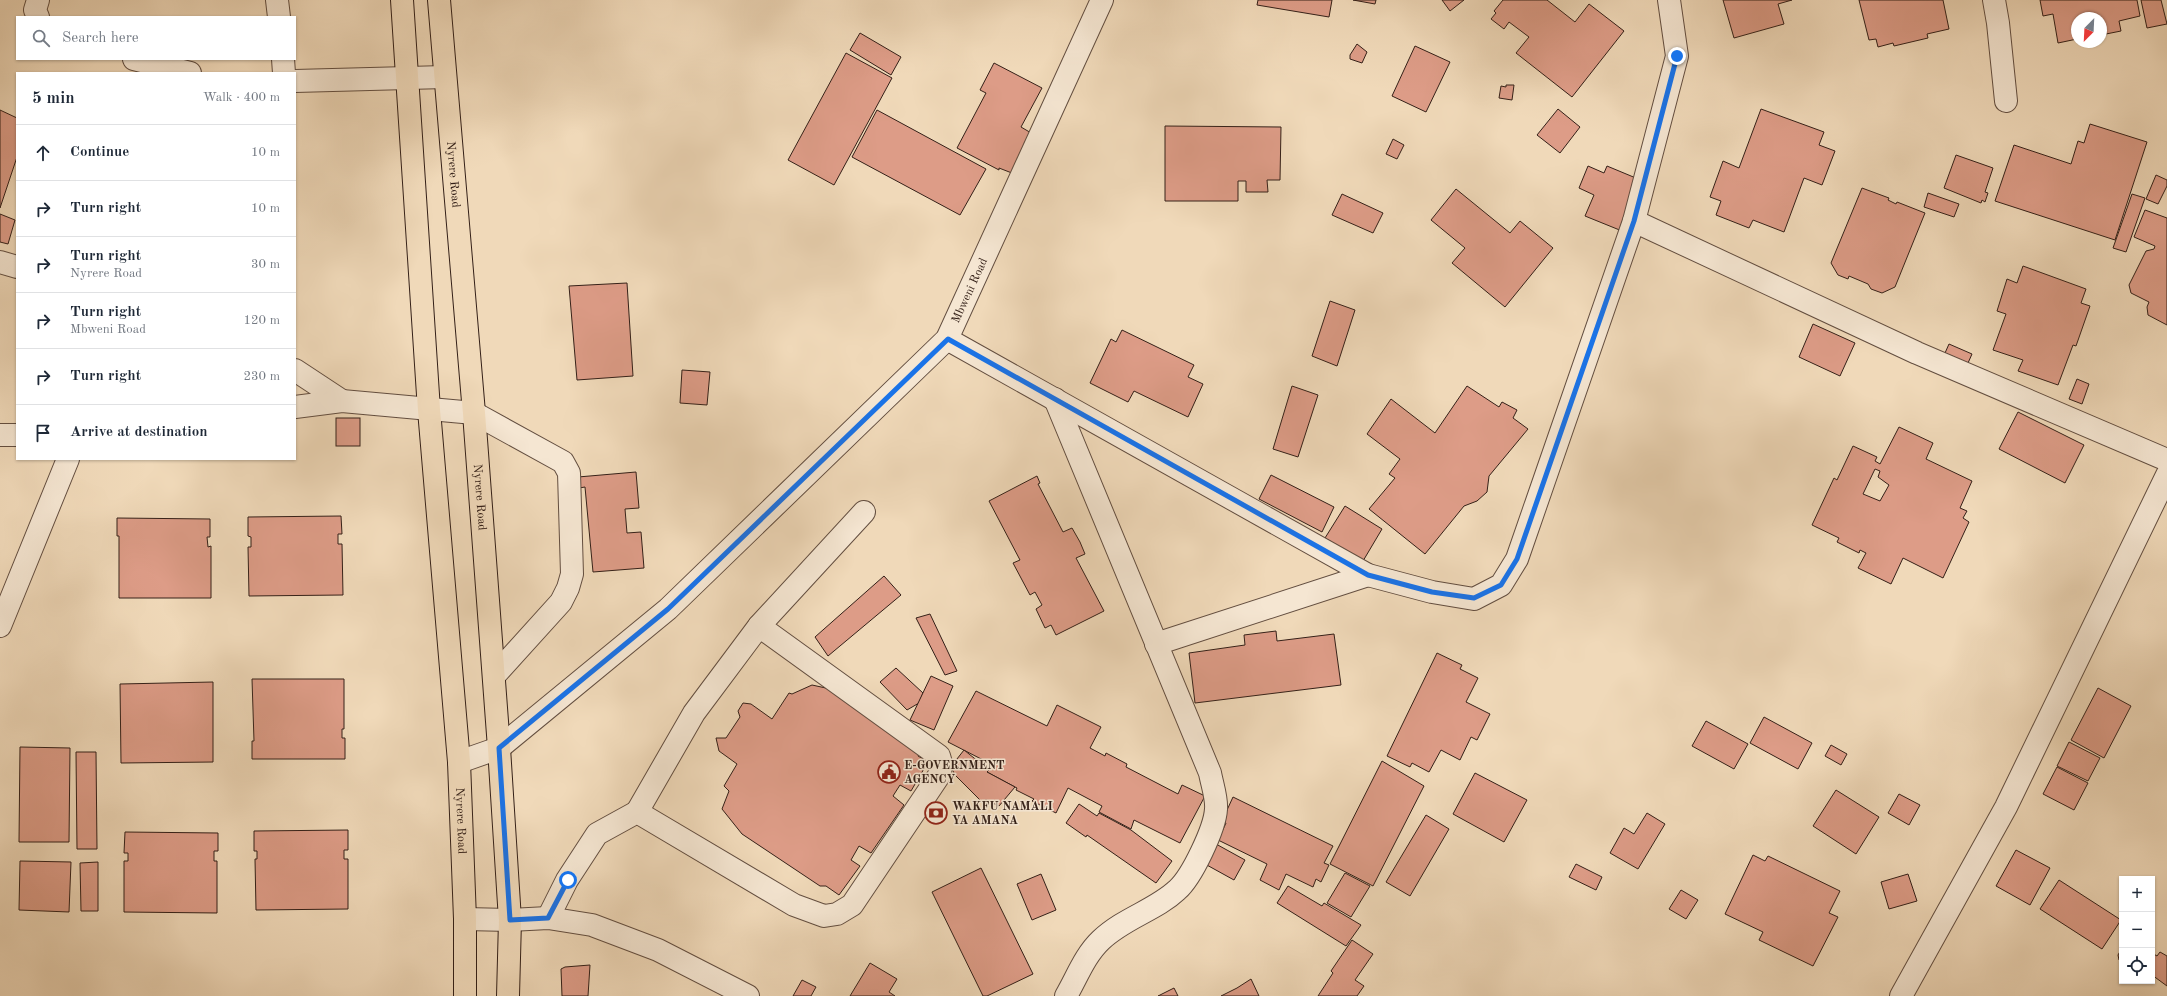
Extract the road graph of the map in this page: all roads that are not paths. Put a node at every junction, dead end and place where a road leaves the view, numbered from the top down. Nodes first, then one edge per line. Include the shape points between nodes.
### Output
1 (38, 0) edge
2 (277, 0) edge
3 (402, 0) edge
4 (439, 0) edge
5 (1102, 0) edge
6 (1669, 0) edge
7 (1994, 0) edge
8 (38, 16) edge
9 (279, 16) edge
10 (138, 60) edge
11 (283, 60) edge
12 (186, 72) edge
13 (284, 72) edge
14 (445, 77) junction
15 (408, 78) junction
16 (296, 81) edge
17 (2006, 101) dead end
18 (1634, 221) junction
19 (0, 262) edge
20 (16, 267) edge
21 (948, 339) junction
22 (296, 371) edge
23 (1055, 399) junction
24 (342, 401) junction
25 (296, 407) edge
26 (429, 410) junction
27 (474, 413) junction
28 (0, 435) edge
29 (16, 435) edge
30 (68, 460) edge
31 (2167, 460) edge
32 (2167, 475) edge
33 (864, 512) dead end
34 (1368, 575) junction
35 (0, 626) edge
36 (759, 626) junction
37 (1156, 644) junction
38 (494, 676) junction
39 (499, 748) junction
40 (459, 762) junction
41 (637, 812) junction
42 (548, 918) junction
43 (465, 919) junction
44 (510, 920) junction
45 (464, 996) edge
46 (508, 996) edge
47 (748, 996) edge
48 (1066, 996) edge
49 (1901, 996) edge

1 - 8 street via 35,10
2 - 9 street
3 - 15 main road, Nyrere Road
4 - 14 main road, Nyrere Road
5 - 21 street, Mbweni Road
6 - 18 street via 1677,56
7 - 17 street
10 - 12 street
11 - 13 street
14 - 15 street
14 - 27 main road, Nyrere Road
15 - 16 street
15 - 26 main road, Nyrere Road
18 - 31 street via 1917,353
18 - 34 street via 1517,559 1501,585 1474,598 1432,592
19 - 20 street
21 - 23 street
21 - 39 street, Mbweni Road via 668,609
22 - 24 street
23 - 34 street
23 - 37 street
24 - 25 street
24 - 26 street
26 - 27 street
26 - 40 main road, Nyrere Road
27 - 38 main road, Nyrere Road
27 - 38 street via 563,462 569,473 572,574 568,588 560,602
28 - 29 street
30 - 35 street
32 - 49 street via 2006,807
33 - 36 street
34 - 37 street
36 - 41 street via 694,713
36 - 41 street via 933,751 939,756 940,774 852,905 837,914 824,916 794,905
37 - 48 street via 1210,773 1216,809 1206,842 1191,872 1178,890 1103,938 1091,950
38 - 39 main road, Nyrere Road
39 - 40 street, Mbweni Road
39 - 44 main road, Nyrere Road
40 - 43 main road, Nyrere Road
41 - 42 street via 597,834
42 - 44 street
42 - 47 street via 592,925 658,950
43 - 44 street
43 - 45 main road, Nyrere Road
44 - 46 main road, Nyrere Road

